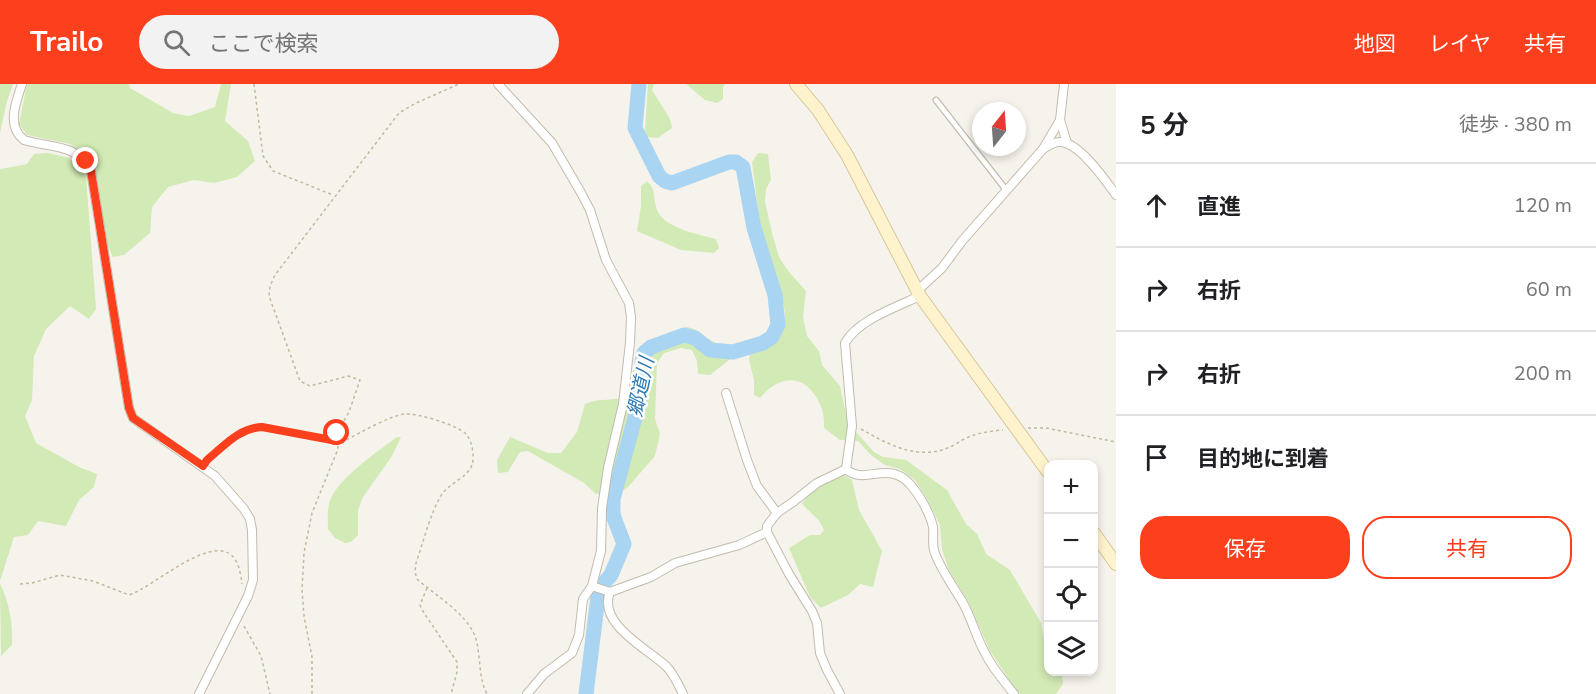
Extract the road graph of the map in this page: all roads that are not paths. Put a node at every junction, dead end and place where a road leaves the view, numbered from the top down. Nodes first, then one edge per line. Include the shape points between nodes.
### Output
1 (21, 84) edge
2 (498, 84) edge
3 (796, 84) edge
4 (1064, 84) edge
5 (936, 100) dead end
6 (1060, 120) junction
7 (1067, 143) junction
8 (1043, 149) junction
9 (1007, 191) junction
10 (1116, 195) edge
11 (918, 294) junction
12 (726, 393) dead end
13 (1044, 466) edge
14 (846, 469) junction
15 (777, 513) junction
16 (767, 532) junction
17 (1098, 539) edge
18 (1116, 564) edge
19 (594, 587) junction
20 (608, 591) junction
21 (199, 694) edge
22 (527, 694) edge
23 (683, 694) edge
24 (840, 694) edge
25 (1014, 694) edge

1 - 21 street via 15,105 16,134 24,140 78,153 91,171 133,418 215,476 250,519 253,580
2 - 19 street via 556,150 590,210 606,260 629,303 630,343 623,404 608,468
3 - 11 street via 848,155
4 - 6 street
5 - 9 lane
6 - 7 street
6 - 8 street
7 - 8 street via 1056,142
7 - 10 street via 1083,155
8 - 9 street
9 - 11 street
11 - 13 street
11 - 14 street via 876,316 850,334 845,343 852,426
12 - 15 street via 757,486
14 - 15 street via 817,483
14 - 25 street via 858,475 889,473 910,484 930,517 934,551 968,612 984,652
15 - 16 street
16 - 20 street
16 - 24 street via 812,611 820,653
17 - 18 street
19 - 20 street
19 - 22 street via 584,598 579,635 572,653 544,674
20 - 23 street via 608,605 621,630 670,671

